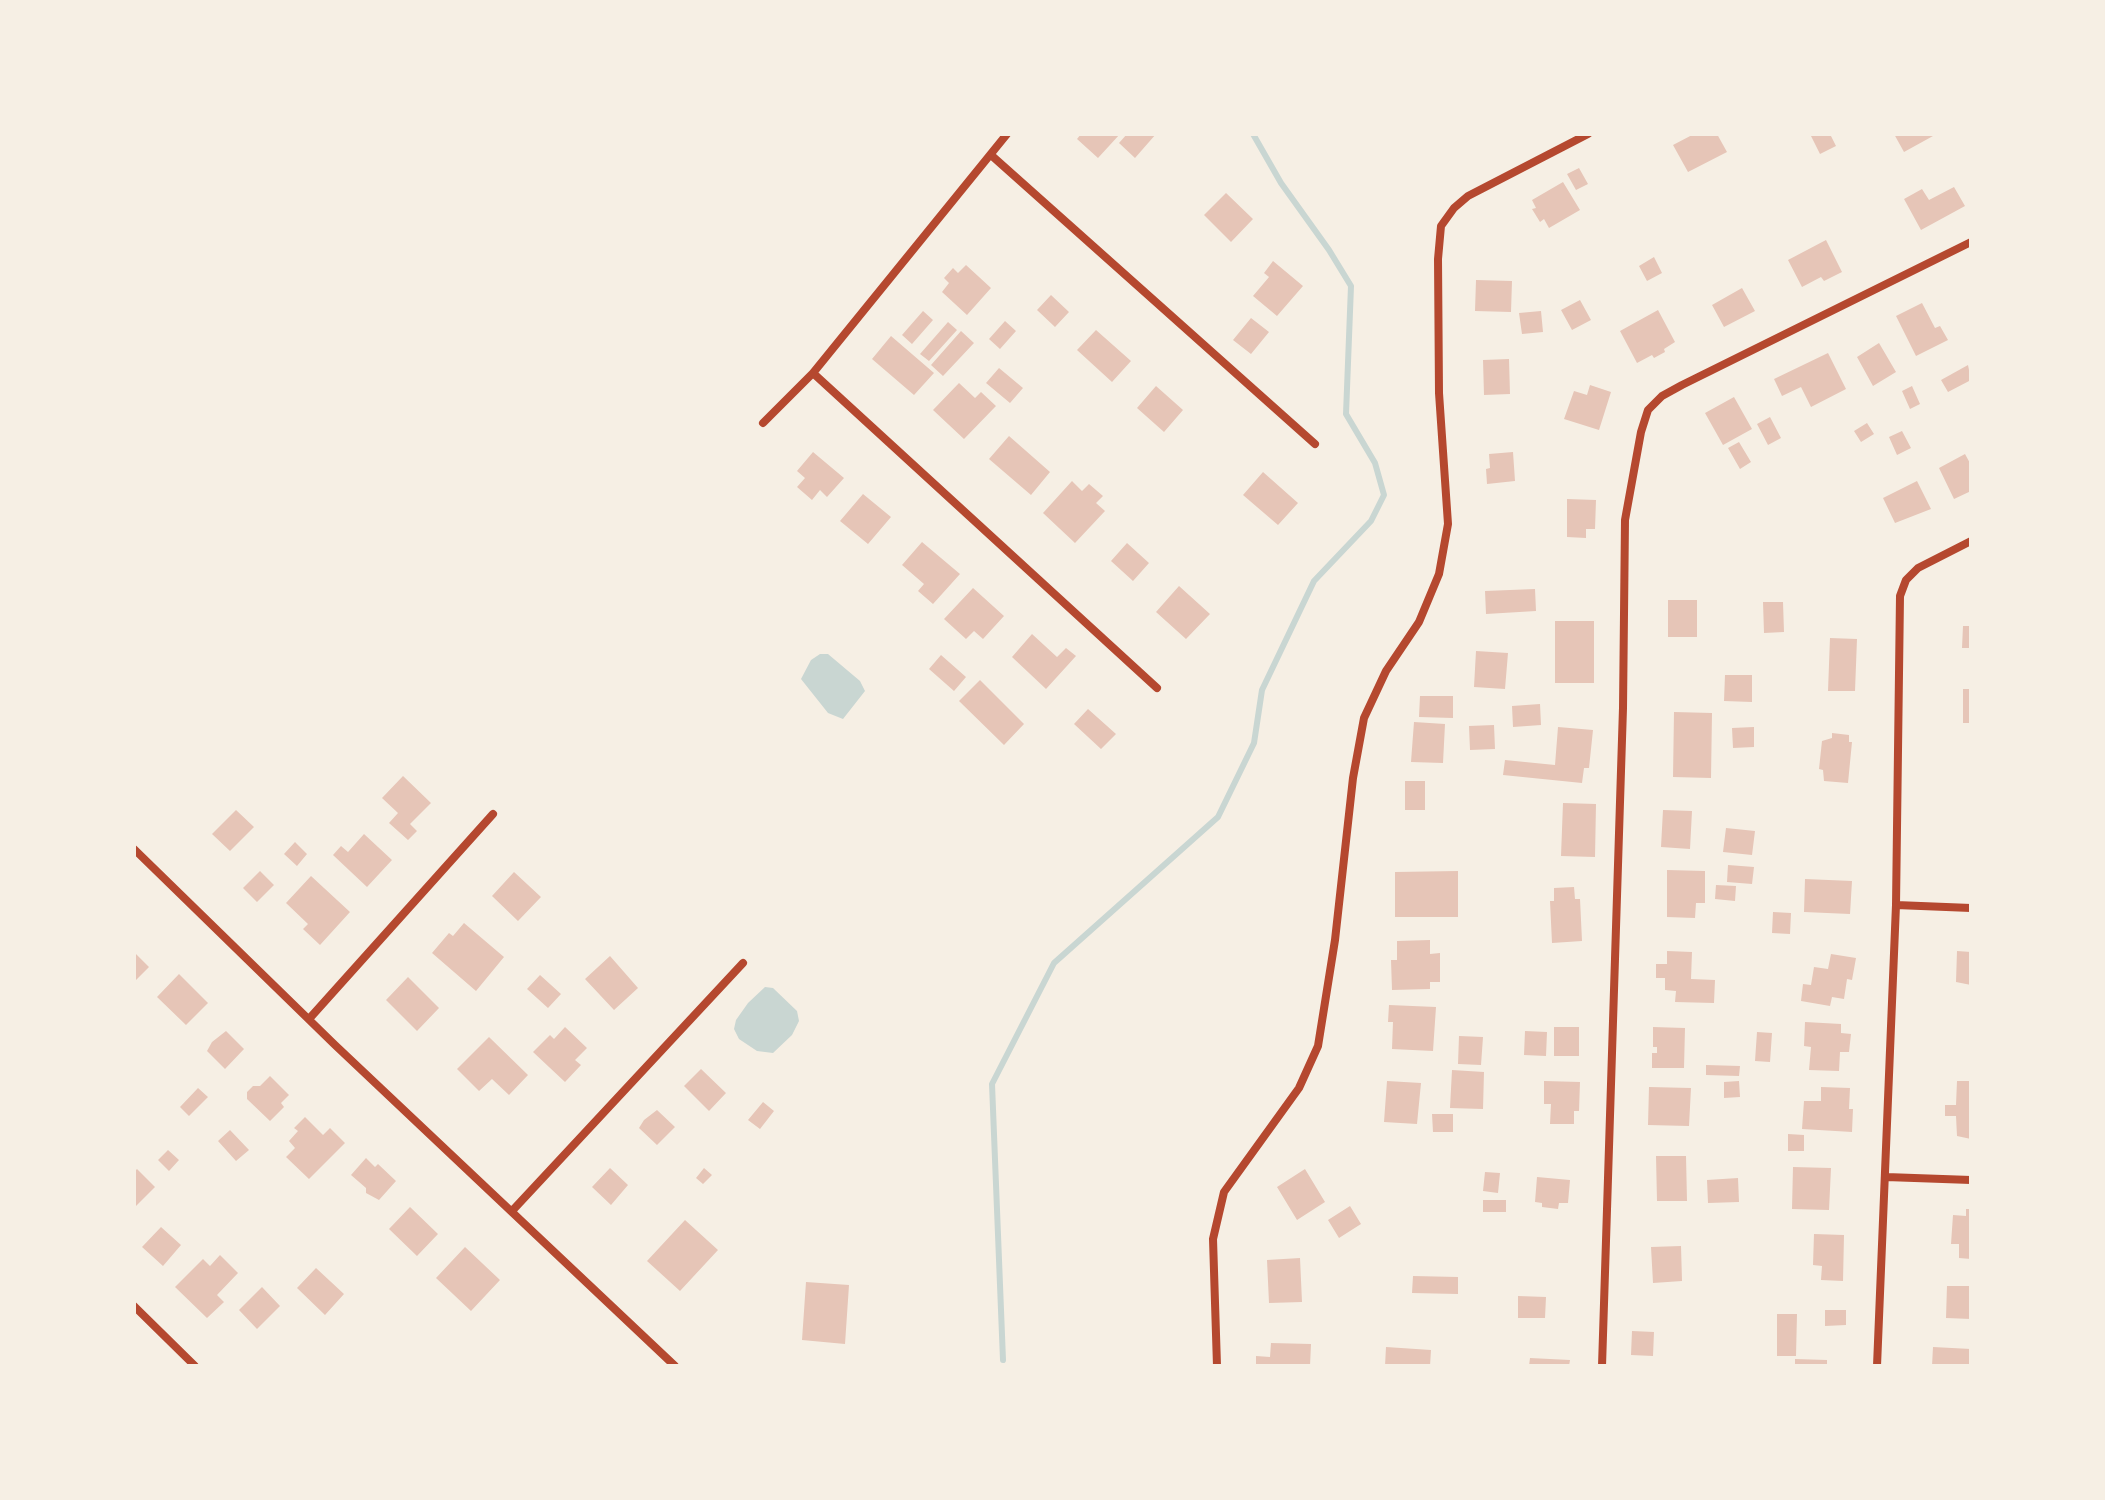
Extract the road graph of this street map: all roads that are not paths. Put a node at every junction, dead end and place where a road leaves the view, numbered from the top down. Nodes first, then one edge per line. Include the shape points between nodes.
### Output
1 (1007, 134) edge
2 (1588, 134) edge
3 (991, 155) junction
4 (1971, 242) edge
5 (813, 373) junction
6 (763, 423) dead end
7 (1315, 444) dead end
8 (1971, 541) edge
9 (1157, 688) dead end
10 (493, 814) dead end
11 (134, 849) edge
12 (1896, 905) junction
13 (1971, 908) edge
14 (743, 963) dead end
15 (309, 1019) junction
16 (1886, 1177) junction
17 (1971, 1180) edge
18 (512, 1211) junction
19 (134, 1306) edge
20 (195, 1366) edge
21 (675, 1366) edge
22 (1217, 1366) edge
23 (1602, 1366) edge
24 (1877, 1366) edge

1 - 3 street
2 - 22 street via 1468,196 1441,226 1439,393 1448,524 1439,574 1419,622 1386,671 1364,718 1318,1046 1299,1088 1224,1192 1213,1239
3 - 5 street
3 - 7 street
4 - 23 street via 1682,385 1648,410 1625,520
5 - 6 street
5 - 9 street
8 - 12 street via 1918,568 1900,596
10 - 15 street
11 - 15 street
12 - 13 street
12 - 16 street
14 - 18 street
15 - 18 street
16 - 17 street
16 - 24 street
18 - 21 street
19 - 20 street

